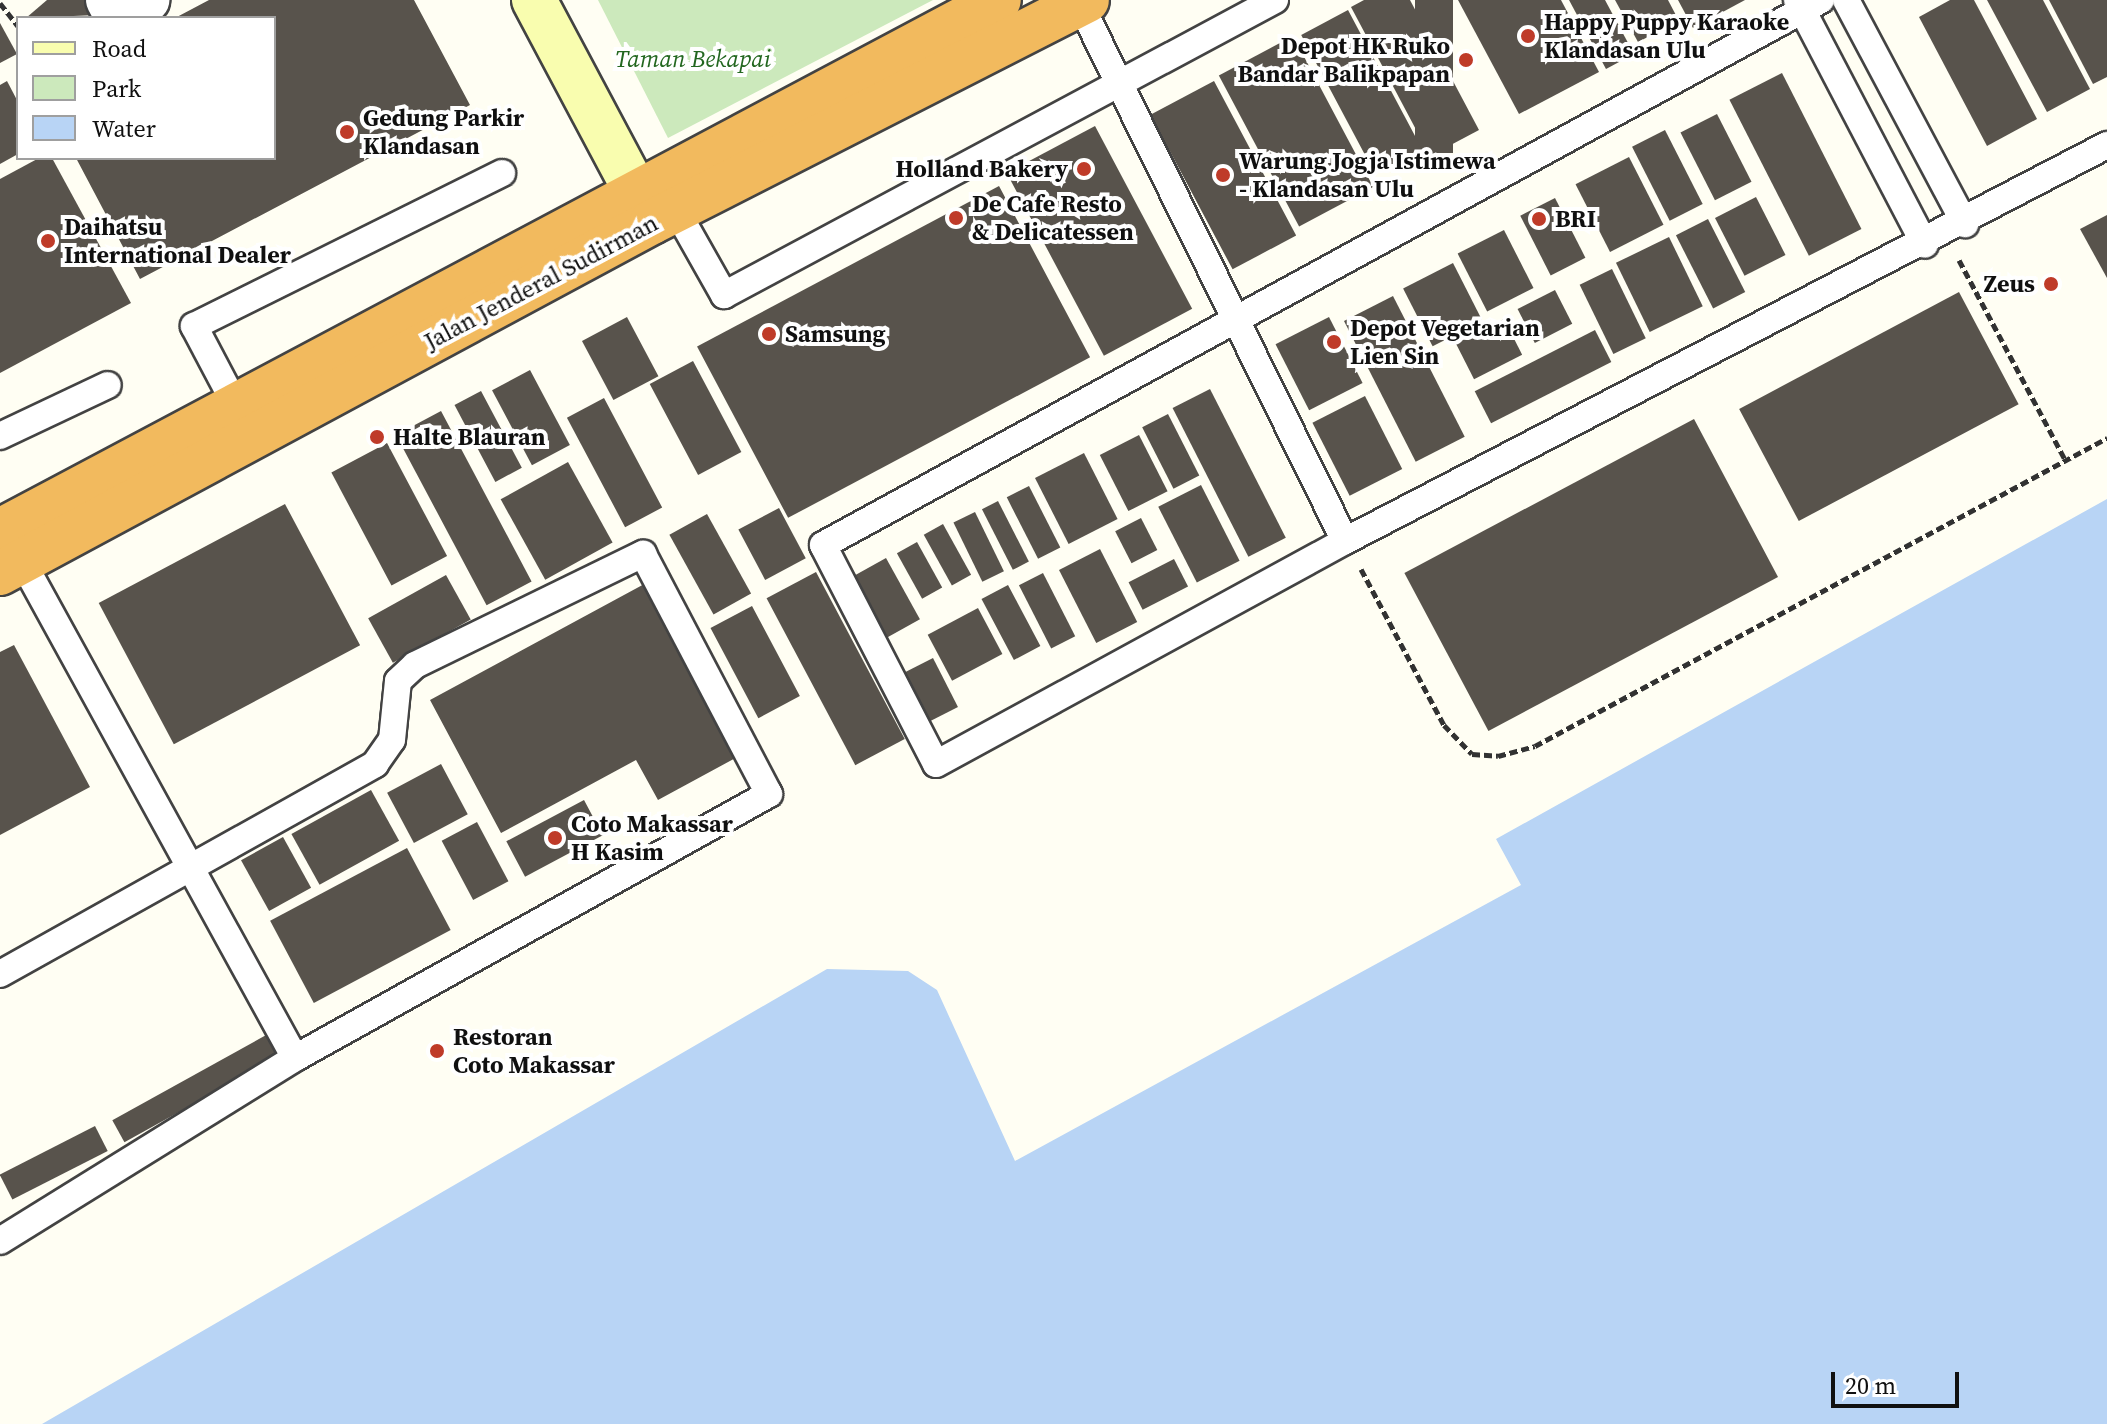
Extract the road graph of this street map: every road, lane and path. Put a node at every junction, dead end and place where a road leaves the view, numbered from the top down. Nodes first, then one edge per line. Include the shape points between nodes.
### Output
1 (108, 0) edge
2 (147, 0) edge
3 (534, 0) edge
4 (999, 0) edge
5 (1275, 0) edge
6 (1846, 0) edge
7 (1084, 2) edge
8 (0, 3) edge
9 (1806, 4) edge
10 (16, 23) edge
11 (1119, 83) junction
12 (2107, 145) edge
13 (502, 173) dead end
14 (654, 207) junction
15 (1945, 234) junction
16 (1237, 322) junction
17 (108, 385) dead end
18 (234, 402) junction
19 (0, 436) edge
20 (2107, 438) edge
21 (2066, 461) junction
22 (1345, 541) junction
23 (7, 555) edge
24 (190, 870) junction
25 (0, 974) edge
26 (295, 1058) junction
27 (0, 1241) edge

1 - 2 street via 115,13
3 - 14 street
4 - 14 highway, Jalan Jenderal Sudirman
5 - 11 lane
6 - 15 lane
7 - 11 lane
7 - 14 highway, Jalan Jenderal Sudirman
8 - 10 path
9 - 15 lane
9 - 16 lane
11 - 14 lane via 724,295
11 - 16 lane
12 - 15 lane
13 - 18 lane via 194,326
14 - 18 highway, Jalan Jenderal Sudirman
14 - 23 highway, Jalan Jenderal Sudirman
15 - 21 path
15 - 22 lane
16 - 22 lane
16 - 22 lane via 823,545 936,764
17 - 19 lane
18 - 23 highway, Jalan Jenderal Sudirman
20 - 21 path
21 - 22 path via 1549,739 1498,756 1472,754 1444,725
23 - 24 lane
24 - 25 lane
24 - 26 lane
24 - 26 lane via 375,764 392,740 398,681 415,665 643,554 769,794
26 - 27 lane

